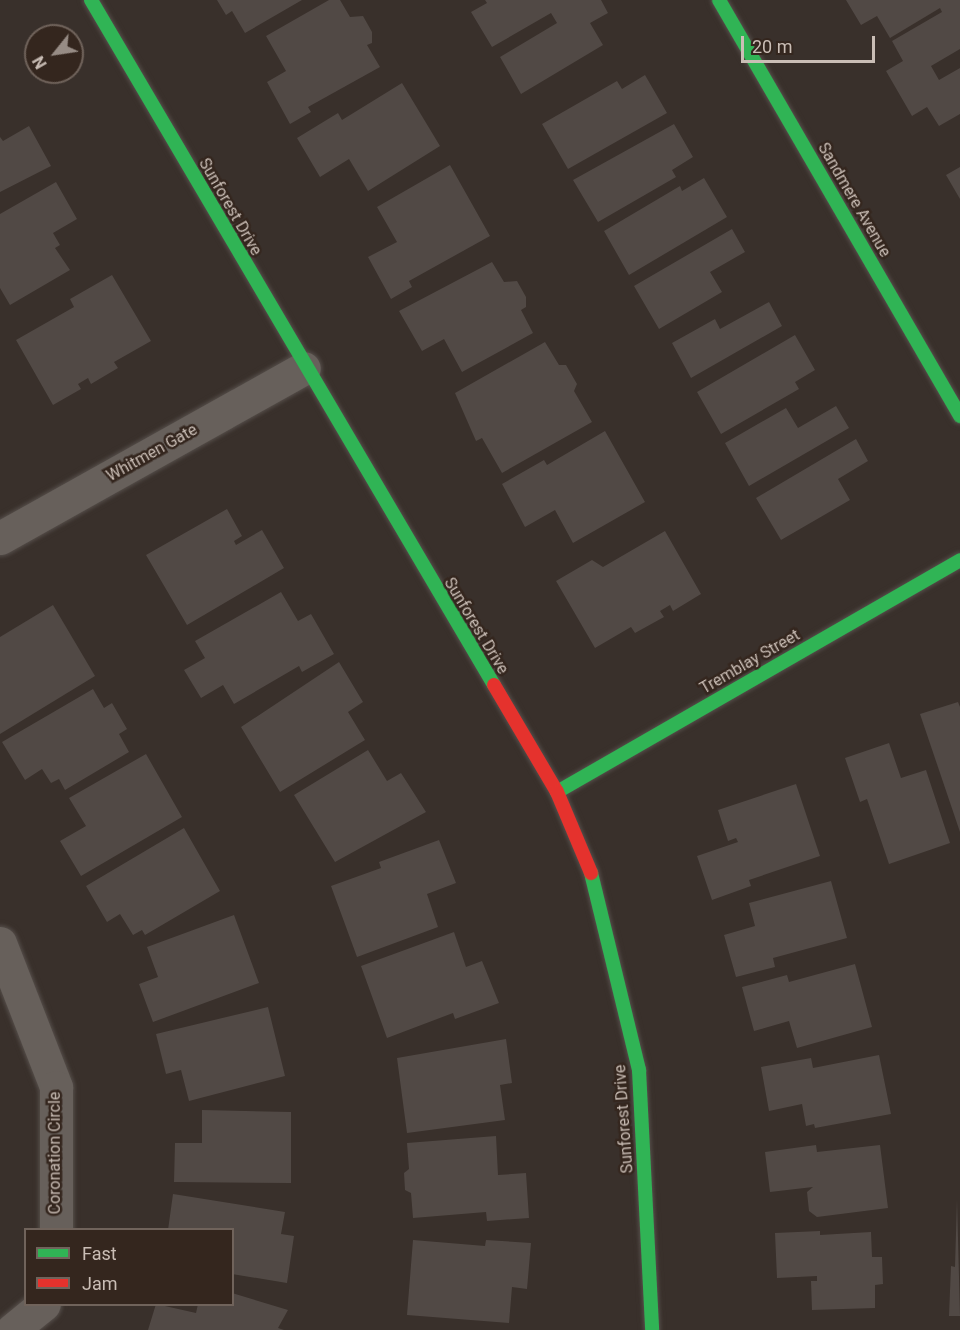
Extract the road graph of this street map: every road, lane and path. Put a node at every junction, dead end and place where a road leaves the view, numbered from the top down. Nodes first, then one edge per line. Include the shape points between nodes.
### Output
1 (91, 0) edge
2 (718, 0) edge
3 (304, 368) junction
4 (960, 416) edge
5 (0, 538) edge
6 (960, 560) edge
7 (557, 792) junction
8 (0, 943) edge
9 (56, 1228) edge
10 (43, 1306) edge
11 (12, 1330) edge
12 (652, 1330) edge

1 - 3 street, Sunforest Drive
2 - 4 street, Sandmere Avenue
3 - 5 street, Whitmen Gate
3 - 7 street, Sunforest Drive
6 - 7 street, Tremblay Street
7 - 12 street, Sunforest Drive via 588,863 639,1070
8 - 9 street, Coronation Circle via 56,1087
10 - 11 street

